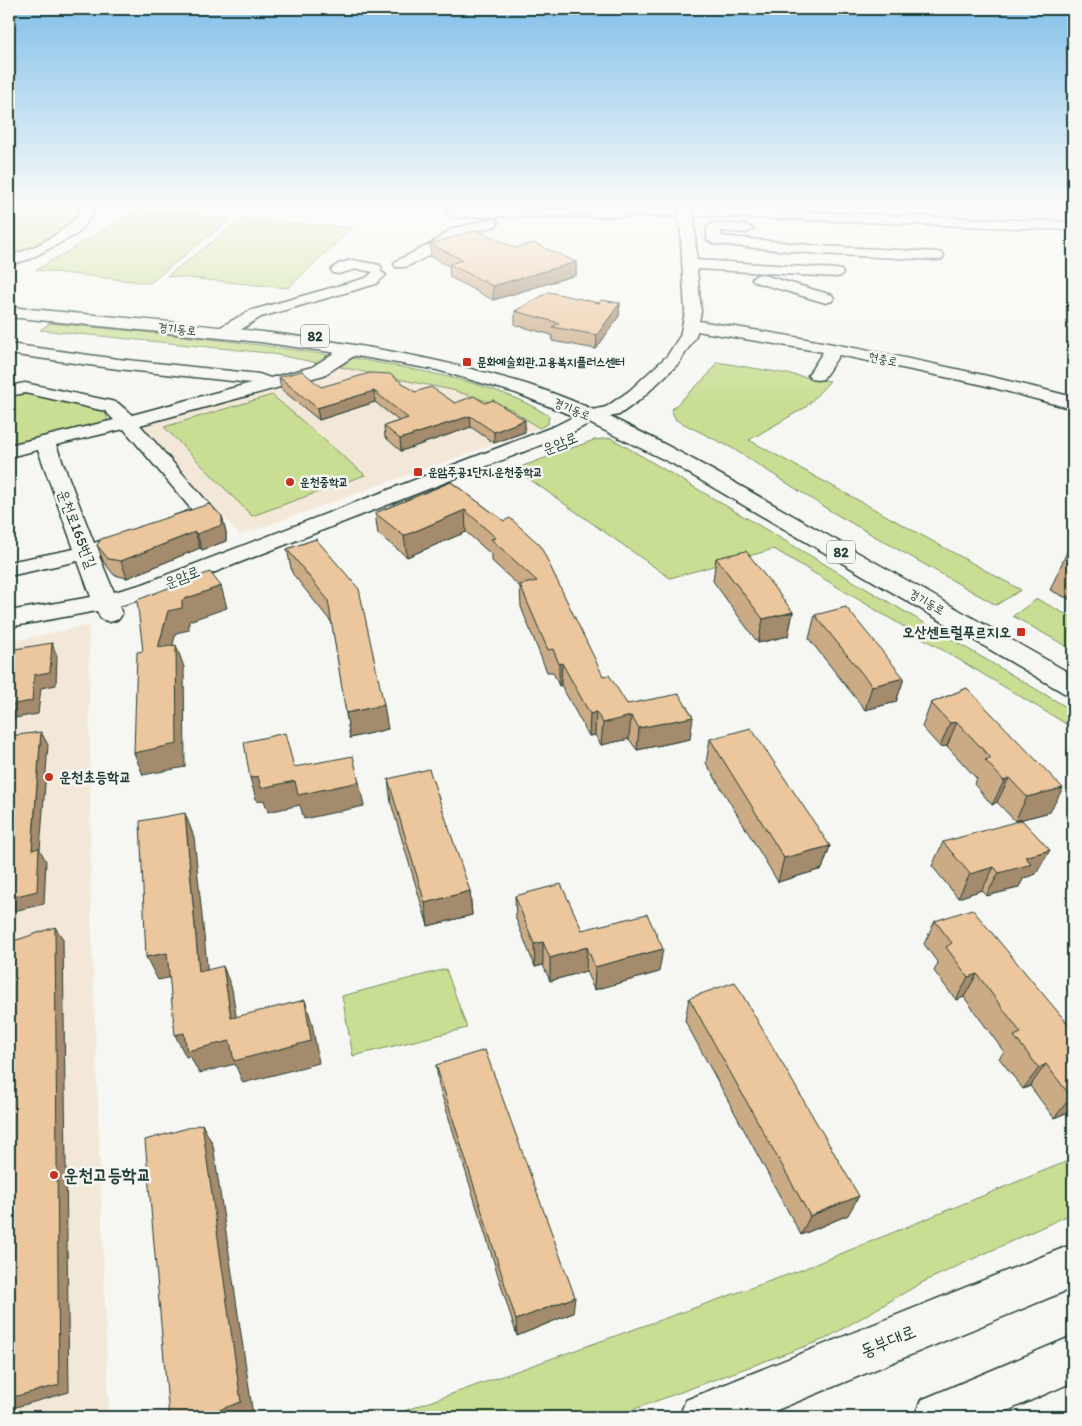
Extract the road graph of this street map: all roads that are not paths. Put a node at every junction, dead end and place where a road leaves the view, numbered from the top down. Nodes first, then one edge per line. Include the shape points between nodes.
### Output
1 (377, 272) joint
2 (409, 272) edge
3 (691, 272) edge
4 (734, 272) edge
5 (828, 272) edge
6 (836, 272) dead end
7 (826, 298) dead end
8 (9, 306) edge
9 (9, 312) edge
10 (691, 325) junction
11 (228, 330) junction
12 (834, 349) junction
13 (351, 350) junction
14 (9, 351) edge
15 (817, 375) dead end
16 (266, 385) junction
17 (17, 390) edge
18 (1073, 403) edge
19 (602, 417) junction
20 (128, 422) junction
21 (45, 443) junction
22 (9, 451) edge
23 (86, 553) junction
24 (9, 569) edge
25 (108, 608) junction
26 (9, 619) edge
27 (9, 632) edge
28 (1069, 665) edge
29 (1073, 687) edge
30 (1073, 1266) edge
31 (1073, 1359) edge
32 (703, 1417) edge
33 (938, 1417) edge

1 - 2 street via 396,276
1 - 11 street via 371,280 255,314
3 - 10 street
4 - 7 street
5 - 6 street
8 - 11 street, 경기동로 / 82
9 - 11 street, 경기동로 / 82
10 - 12 street, 현충로
10 - 19 street, 운암로 via 673,359 635,395
11 - 13 street, 경기동로 / 82
11 - 19 street, 경기동로 / 82 via 325,338 468,364 548,386
12 - 15 street
12 - 18 street, 현충로 via 1032,391
13 - 16 street via 318,371
13 - 19 street, 경기동로 / 82 via 439,365
14 - 16 street via 259,379
14 - 17 street
16 - 20 street
17 - 20 street via 111,406
19 - 25 street, 운암로 via 570,440 161,597
19 - 28 street, 경기동로 / 82 via 663,434 712,460
19 - 29 street, 경기동로 / 82 via 724,484
20 - 21 street
20 - 23 street via 206,513
21 - 22 street
21 - 23 street, 운천로165번길
23 - 24 street
23 - 25 street, 운천로165번길
25 - 26 street, 운암로
25 - 27 street, 운암로
30 - 32 street, 동부대로
31 - 33 street

